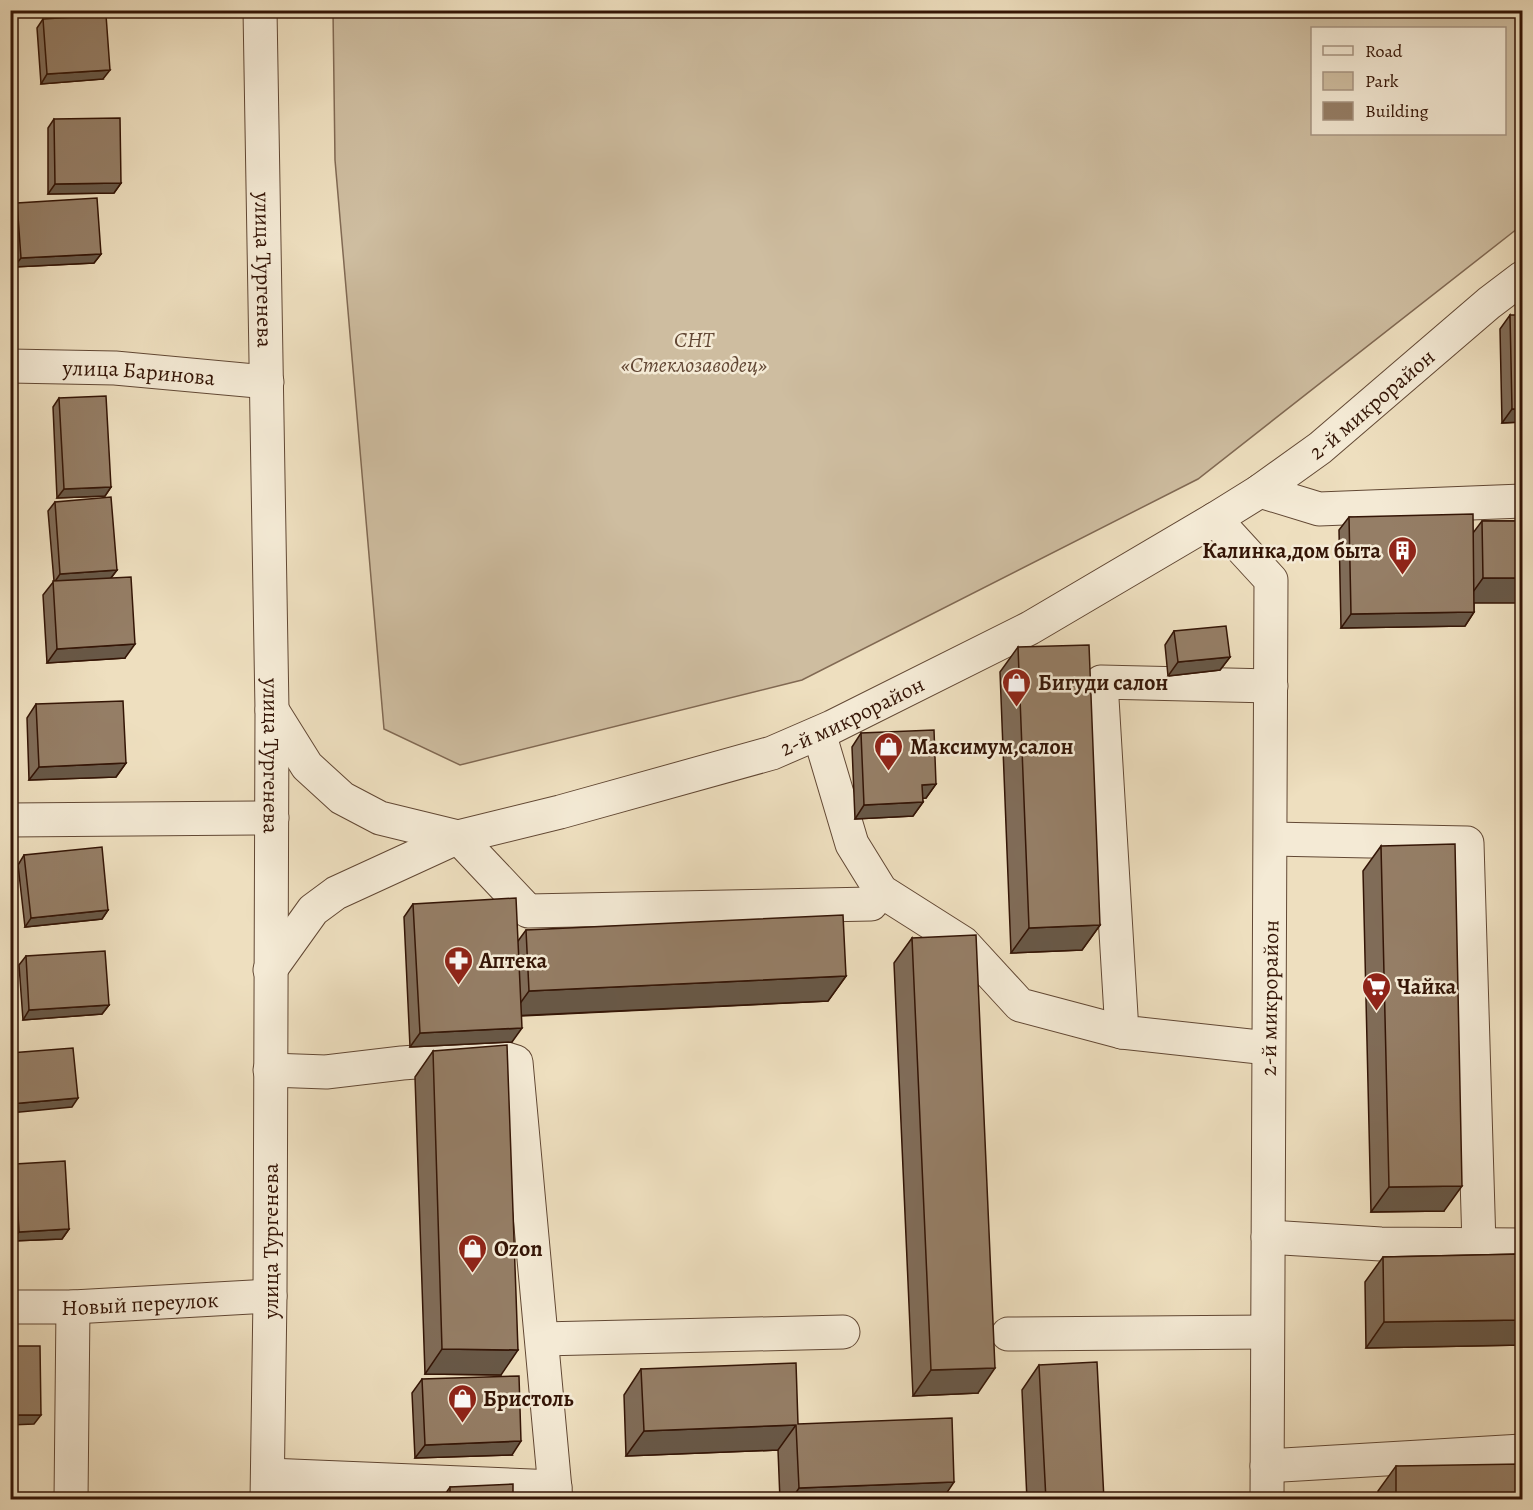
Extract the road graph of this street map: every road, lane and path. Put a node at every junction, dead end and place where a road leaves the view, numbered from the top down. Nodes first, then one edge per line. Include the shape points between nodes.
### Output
1 (260, 10) edge
2 (1522, 278) edge
3 (10, 366) edge
4 (267, 382) junction
5 (1260, 491) junction
6 (1522, 501) edge
7 (1215, 519) junction
8 (1271, 686) junction
9 (272, 710) junction
10 (819, 733) junction
11 (272, 818) junction
12 (10, 820) edge
13 (458, 837) junction
14 (1271, 839) junction
15 (881, 891) junction
16 (270, 970) junction
17 (1122, 1032) junction
18 (1268, 1048) junction
19 (270, 1070) junction
20 (1268, 1238) junction
21 (1479, 1245) junction
22 (1522, 1245) edge
23 (270, 1296) junction
24 (10, 1307) edge
25 (73, 1307) junction
26 (843, 1332) dead end
27 (1267, 1332) junction
28 (1008, 1334) dead end
29 (542, 1339) junction
30 (1522, 1451) edge
31 (1267, 1466) junction
32 (267, 1487) edge
33 (556, 1493) edge
34 (71, 1500) edge
35 (1267, 1500) edge

1 - 4 street, улица Тургенева
2 - 5 street, 2-й микрорайон via 1320,448
3 - 4 street, улица Баринова via 115,368
4 - 9 street, улица Тургенева
5 - 6 street via 1319,509
5 - 7 street, 2-й микрорайон
7 - 8 street, 2-й микрорайон via 1271,580
7 - 10 street, 2-й микрорайон via 1030,628
8 - 14 street, 2-й микрорайон
8 - 17 street via 1101,682
9 - 11 street, улица Тургенева
9 - 13 street via 307,766 342,798 380,818
10 - 13 street, 2-й микрорайон via 772,753
10 - 15 street via 852,844
11 - 12 street
11 - 16 street, улица Тургенева
13 - 15 street via 528,911 871,904
13 - 16 street, 2-й микрорайон via 336,893 314,910
14 - 18 street, 2-й микрорайон
14 - 21 street via 1467,843
15 - 17 street via 963,943 1020,1005
16 - 19 street, улица Тургенева
17 - 18 street
18 - 20 street, 2-й микрорайон
19 - 23 street, улица Тургенева
19 - 29 street via 326,1072 497,1056 516,1062
20 - 21 street
20 - 27 street, 2-й микрорайон
21 - 22 street
23 - 25 street, Новый переулок
23 - 32 street, улица Тургенева
24 - 25 street, Новый переулок
25 - 34 street
26 - 29 street
27 - 28 street
27 - 31 street, 2-й микрорайон
29 - 33 street
30 - 31 street
31 - 35 street, 2-й микрорайон
32 - 33 street

